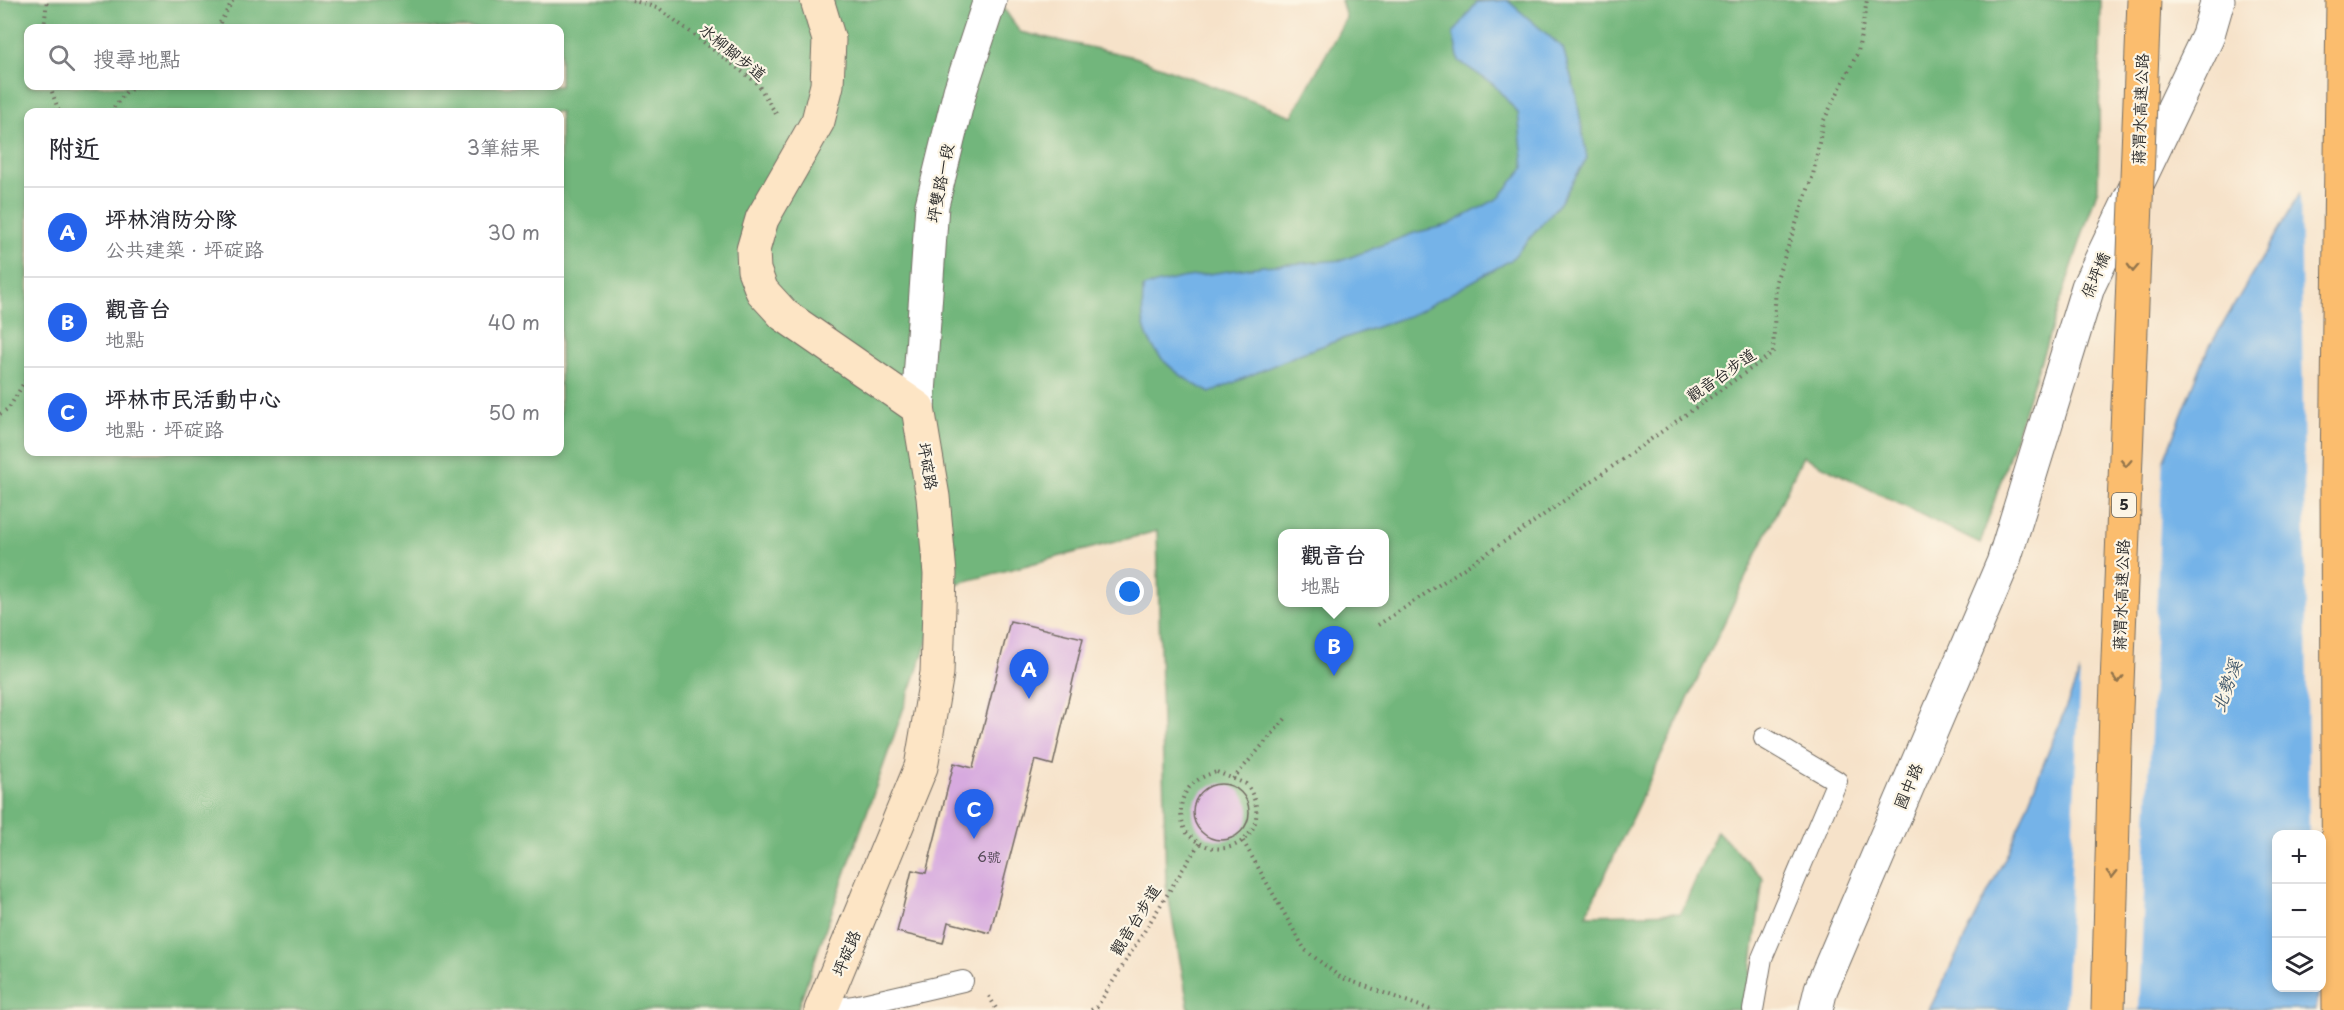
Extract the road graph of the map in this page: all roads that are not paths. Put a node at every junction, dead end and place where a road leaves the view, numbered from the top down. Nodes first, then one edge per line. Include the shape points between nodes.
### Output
1 (817, 0) edge
2 (990, 0) edge
3 (2144, 0) edge
4 (2218, 0) edge
5 (2343, 0) edge
6 (918, 408) junction
7 (2003, 563) joint
8 (1764, 738) dead end
9 (963, 981) dead end
10 (821, 1010) edge
11 (1753, 1010) edge
12 (1816, 1010) edge
13 (2109, 1010) edge
14 (2339, 1010) edge

1 - 6 main road via 829,40 827,85 818,121 762,219 753,250 754,270 762,291 784,315
2 - 6 street, 坪雙路一段 via 960,91 932,205
3 -> 13 highway, 蔣渭水高速公路 / 5, bridge via 2116,710
4 - 7 street, 保坪橋, bridge via 2206,38 2088,287
5 - 14 highway via 2337,476
6 - 10 main road, 坪碇路 via 933,497 940,574 937,673 921,767
7 - 12 street, 國中路 via 1821,989
8 - 11 lane via 1837,781 1762,958
9 - 10 lane

